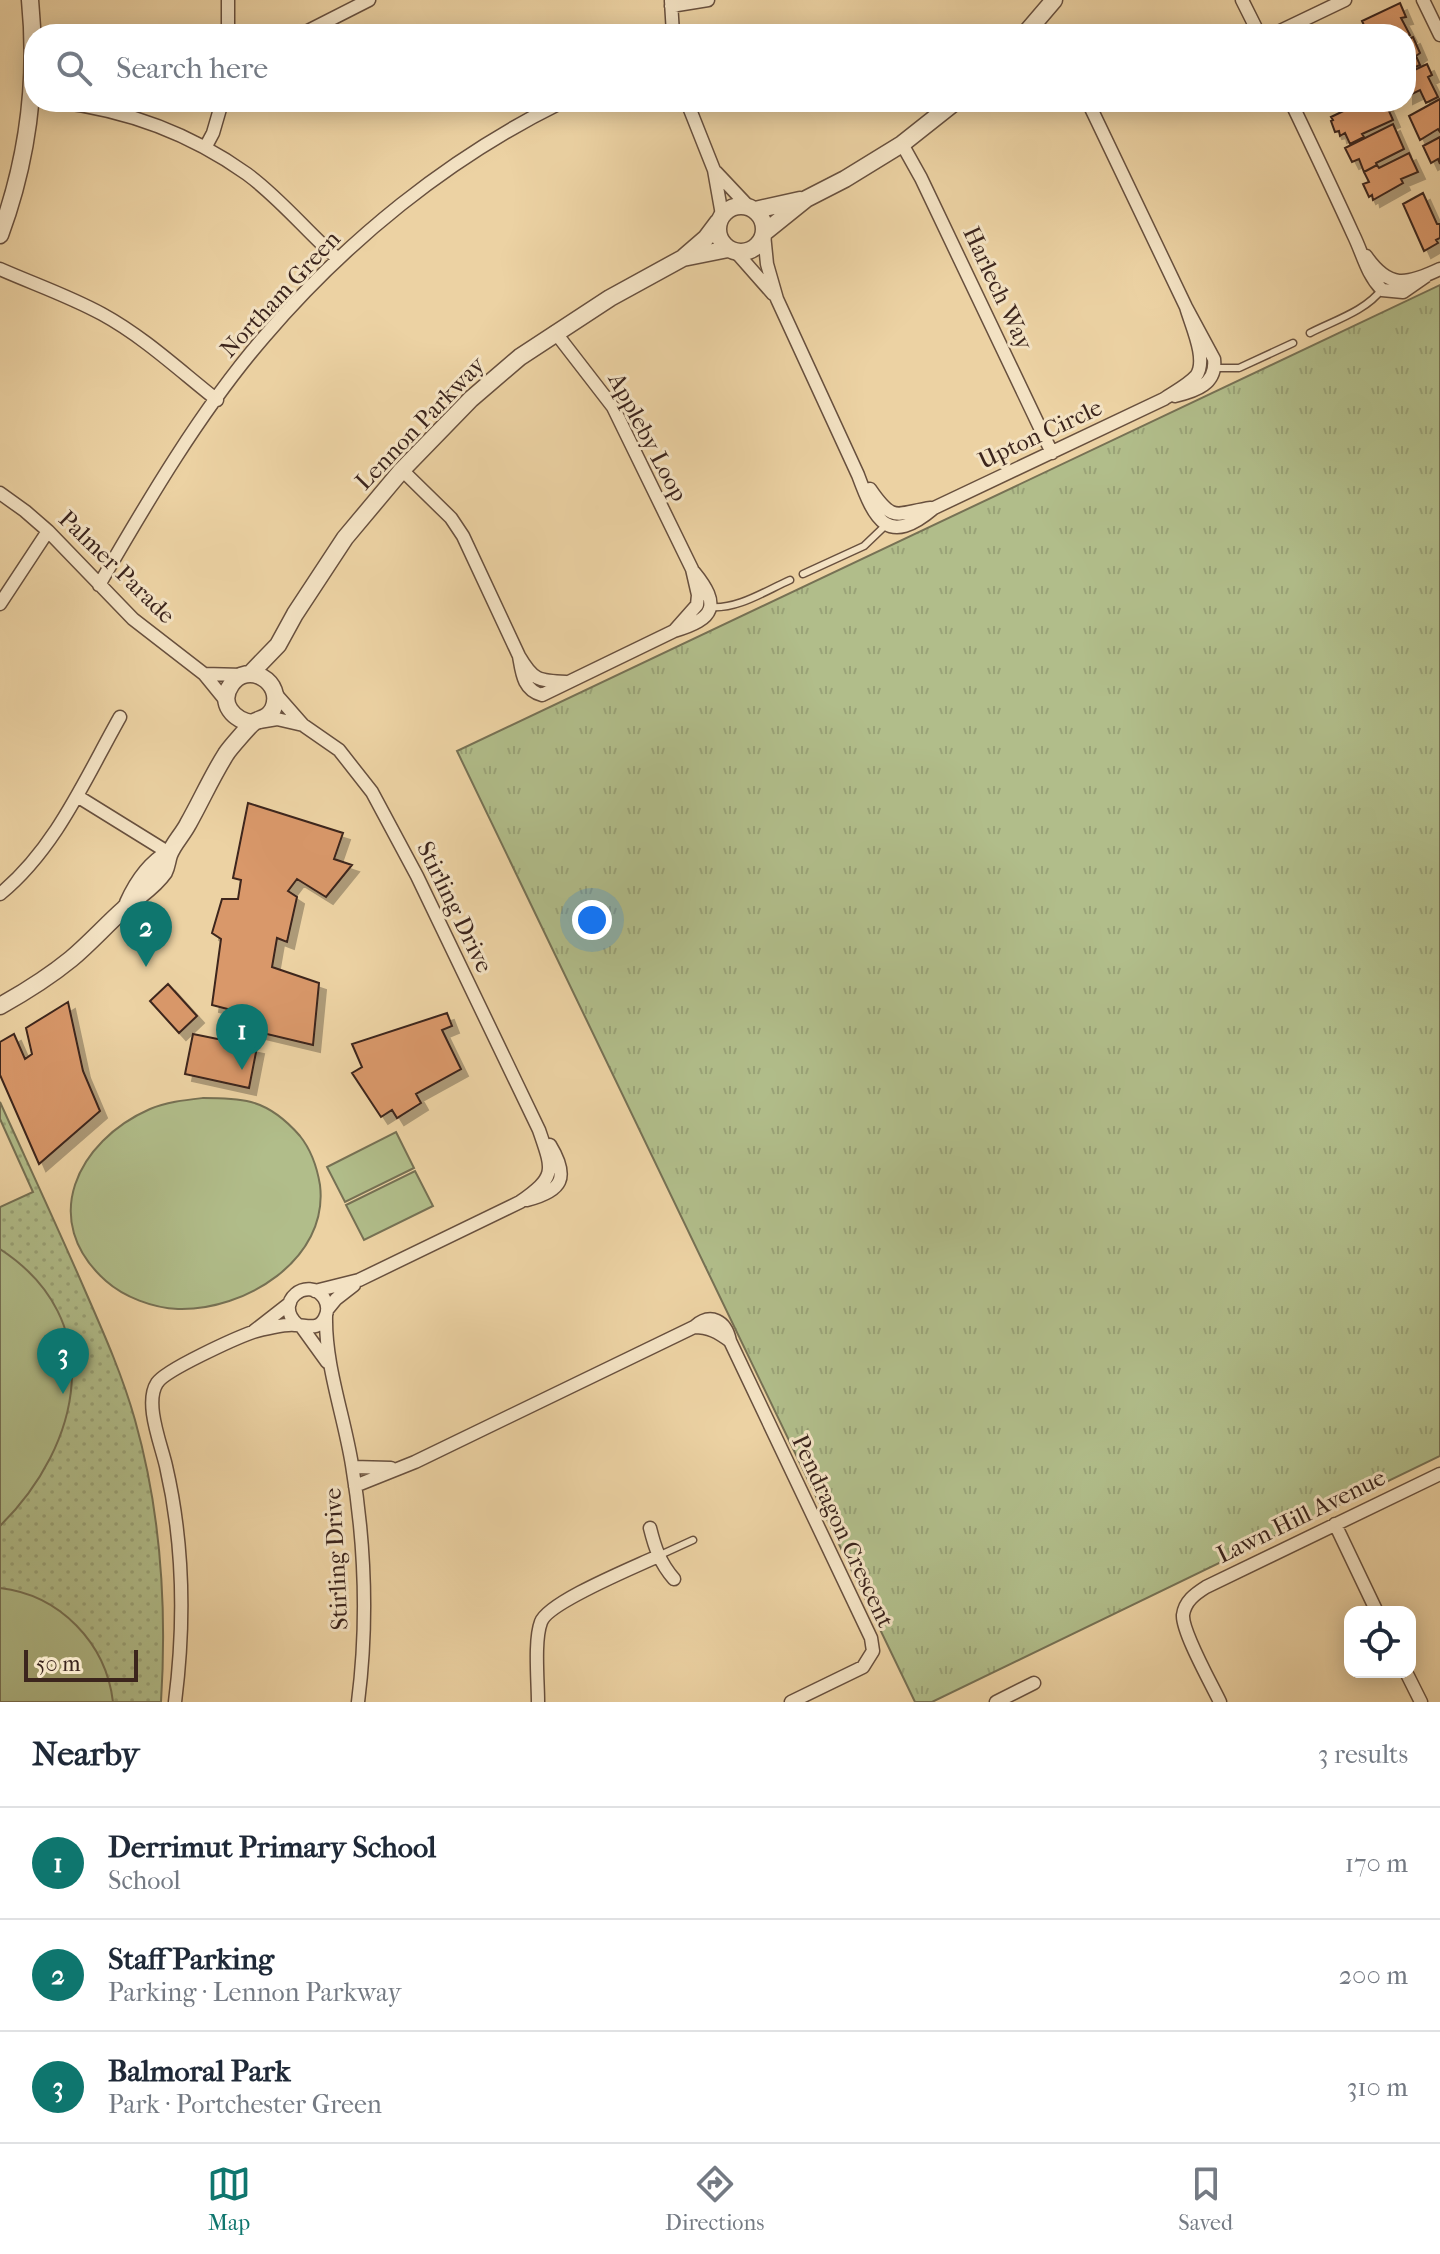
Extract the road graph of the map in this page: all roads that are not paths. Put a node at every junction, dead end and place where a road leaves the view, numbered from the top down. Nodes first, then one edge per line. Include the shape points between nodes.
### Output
1 (30, 0) edge
2 (228, 0) edge
3 (369, 0) edge
4 (708, 0) edge
5 (1054, 0) edge
6 (1242, 0) edge
7 (1345, 0) edge
8 (1423, 0) edge
9 (671, 3) edge
10 (31, 24) edge
11 (228, 24) edge
12 (322, 24) edge
13 (672, 24) edge
14 (1034, 24) edge
15 (1254, 24) edge
16 (1295, 24) edge
17 (1440, 35) edge
18 (31, 112) edge
19 (112, 112) edge
20 (219, 112) edge
21 (544, 112) edge
22 (691, 112) edge
23 (942, 112) edge
24 (1093, 112) edge
25 (1296, 112) edge
26 (902, 144) junction
27 (205, 148) junction
28 (714, 170) junction
29 (806, 199) junction
30 (751, 208) junction
31 (720, 219) junction
32 (764, 233) junction
33 (0, 235) edge
34 (732, 250) junction
35 (683, 258) junction
36 (338, 259) junction
37 (0, 269) edge
38 (1440, 269) edge
39 (1386, 285) junction
40 (777, 299) junction
41 (1186, 307) junction
42 (555, 332) junction
43 (1310, 333) dead end
44 (1293, 343) dead end
45 (1201, 367) junction
46 (1215, 368) junction
47 (1164, 399) junction
48 (217, 400) junction
49 (1052, 453) junction
50 (402, 470) junction
51 (0, 493) edge
52 (892, 520) junction
53 (48, 531) junction
54 (803, 574) dead end
55 (790, 580) dead end
56 (99, 585) junction
57 (0, 604) edge
58 (704, 606) junction
59 (278, 645) junction
60 (204, 674) junction
61 (246, 674) junction
62 (273, 689) junction
63 (227, 705) junction
64 (120, 717) dead end
65 (256, 722) junction
66 (303, 725) junction
67 (226, 753) junction
68 (77, 796) junction
69 (169, 853) junction
70 (0, 894) edge
71 (0, 1006) edge
72 (359, 1280) junction
73 (315, 1291) junction
74 (290, 1303) junction
75 (326, 1313) junction
76 (299, 1325) junction
77 (254, 1331) junction
78 (331, 1368) junction
79 (353, 1467) junction
80 (395, 1469) junction
81 (1440, 1474) edge
82 (355, 1486) junction
83 (1335, 1524) junction
84 (650, 1528) dead end
85 (693, 1540) dead end
86 (658, 1556) junction
87 (674, 1579) dead end
88 (1374, 1606) edge
89 (1409, 1678) edge
90 (1034, 1683) dead end
91 (814, 1697) edge
92 (1014, 1698) edge
93 (175, 1702) edge
94 (358, 1702) edge
95 (538, 1702) edge
96 (791, 1702) edge
97 (996, 1702) edge
98 (1220, 1702) edge
99 (1421, 1702) edge

1 - 10 street
2 - 11 street
3 - 12 street
4 - 9 street
5 - 14 street
6 - 15 street
7 - 16 street
8 - 17 street
9 - 13 street
18 - 33 street via 17,184
19 - 27 street
20 - 27 street
21 - 36 street, Northam Green via 443,173
22 - 28 street
23 - 26 street
24 - 41 street
25 - 39 street via 1359,247
26 - 29 street
26 - 49 street, Harlech Way
27 - 36 street via 248,175
28 - 30 street
28 - 31 street
29 - 30 street
29 - 32 street
30 - 31 street via 733,206
30 - 32 street via 763,219
31 - 34 street via 719,237
31 - 35 street, Lennon Parkway
32 - 34 street via 750,251
32 - 40 street
34 - 35 street, Lennon Parkway
34 - 40 street
35 - 42 street, Lennon Parkway
36 - 48 street, Northam Green via 262,339
37 - 48 street via 105,316
38 - 39 street
39 - 43 lane via 1364,305
40 - 52 street via 858,475
41 - 45 street
41 - 46 street
42 - 50 street, Lennon Parkway via 471,399
42 - 58 street, Appleby Loop via 613,407 692,569 709,591 712,602
44 - 46 lane via 1239,368
45 - 46 lane
45 - 47 street, Upton Circle
46 - 47 street, Upton Circle via 1205,385
47 - 49 street, Upton Circle
48 - 56 street, Northam Green
49 - 52 street, Upton Circle via 934,508
50 - 58 street via 463,536 536,686 566,682 698,622
50 - 59 street, Lennon Parkway via 345,538
51 - 53 street, Palmer Parade
52 - 54 lane via 864,546
53 - 56 street, Palmer Parade
53 - 57 street
55 - 58 lane via 724,608
56 - 60 street, Palmer Parade
59 - 61 street, Lennon Parkway
59 - 62 street, Lennon Parkway
60 - 61 street
60 - 63 street, Palmer Parade
61 - 62 street via 263,677
61 - 63 street, Lennon Parkway via 229,688
62 - 65 street, Lennon Parkway via 274,707
62 - 66 street, Stirling Drive
63 - 65 street via 239,719
63 - 67 street, Lennon Parkway via 231,726
64 - 68 street
65 - 66 street, Stirling Drive via 277,719
65 - 67 street, Lennon Parkway
66 - 72 street, Stirling Drive via 339,750 372,792 539,1130 550,1171 543,1184 520,1202
67 - 69 street, Lennon Parkway
68 - 69 street
68 - 70 street via 35,860
69 - 71 street, Lennon Parkway via 167,867 145,894 71,959
72 - 73 street, Stirling Drive
72 - 75 street, Stirling Drive
73 - 74 street via 303,1290
73 - 75 street via 324,1298
74 - 76 street via 290,1315
74 - 77 street
75 - 76 street via 313,1327
75 - 78 street, Stirling Drive
76 - 77 street
76 - 78 street, Stirling Drive
77 - 93 street via 170,1372 157,1383 152,1398 180,1560 182,1621
78 - 79 street, Stirling Drive
79 - 80 street, Pendragon Crescent
79 - 82 street, Stirling Drive
80 - 82 street, Pendragon Crescent
80 - 91 street, Pendragon Crescent via 694,1327 715,1330 730,1341 871,1638 873,1651 863,1667
81 - 83 street, Lawn Hill Avenue
82 - 94 street, Stirling Drive via 364,1599
83 - 88 street
83 - 98 street, Lawn Hill Avenue via 1206,1587 1186,1605 1186,1631
84 - 86 street
85 - 86 lane
86 - 87 street
86 - 95 street via 544,1616
89 - 99 street
90 - 92 street
91 - 96 street, Pendragon Crescent
92 - 97 street

